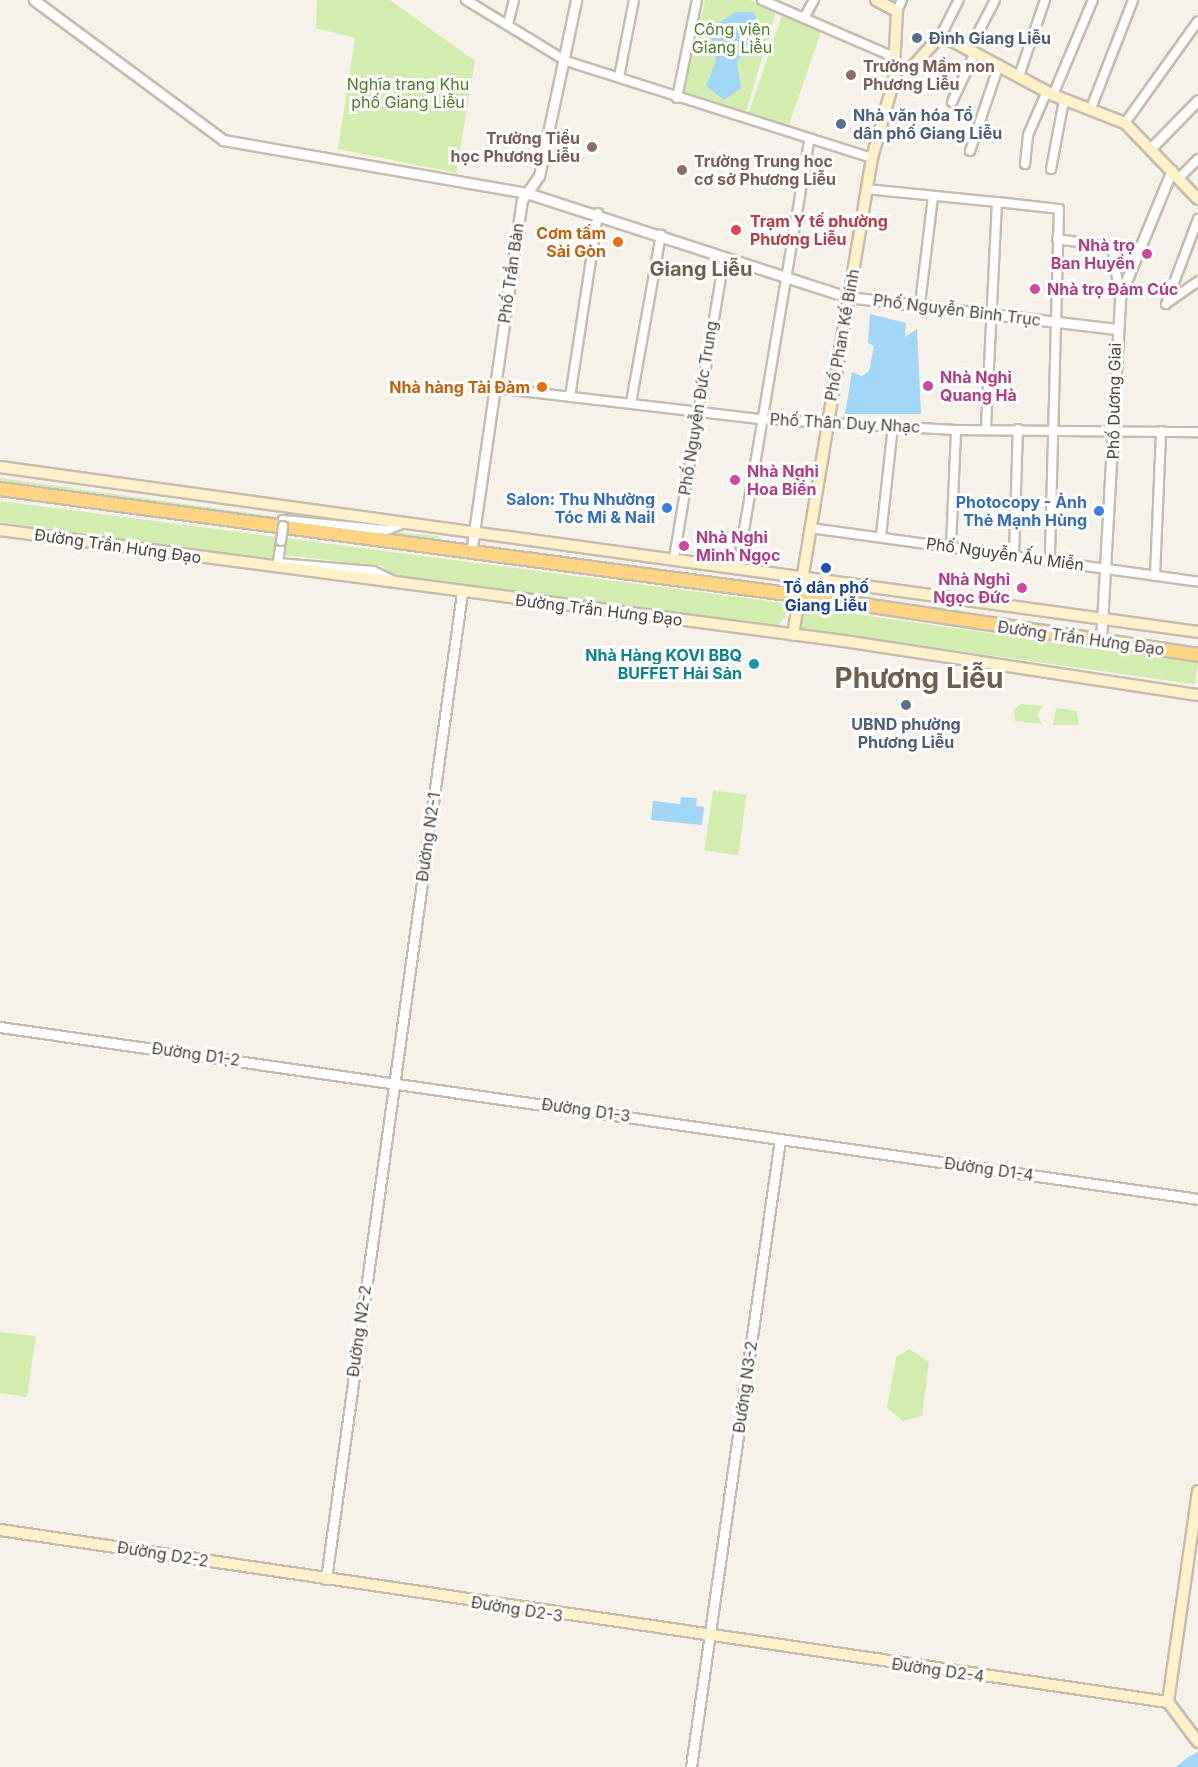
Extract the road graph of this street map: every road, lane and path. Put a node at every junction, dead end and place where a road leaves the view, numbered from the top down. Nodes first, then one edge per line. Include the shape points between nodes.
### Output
1 (34, 0) edge
2 (466, 0) edge
3 (514, 0) edge
4 (576, 0) edge
5 (634, 0) edge
6 (697, 0) edge
7 (762, 0) edge
8 (814, 0) edge
9 (876, 0) edge
10 (959, 0) edge
11 (995, 0) edge
12 (1045, 0) edge
13 (1093, 0) edge
14 (1133, 0) edge
15 (899, 5) edge
16 (804, 18) junction
17 (1198, 21) edge
18 (507, 24) junction
19 (941, 35) junction
20 (972, 51) junction
21 (566, 61) junction
22 (999, 66) junction
23 (894, 67) junction
24 (1019, 76) junction
25 (619, 77) junction
26 (1050, 93) junction
27 (677, 98) junction
28 (1064, 100) junction
29 (1198, 100) edge
30 (952, 102) dead end
31 (1091, 108) junction
32 (1125, 123) junction
33 (809, 142) junction
34 (1151, 148) junction
35 (970, 151) dead end
36 (872, 158) junction
37 (1198, 159) edge
38 (1024, 164) dead end
39 (1051, 169) dead end
40 (1175, 174) junction
41 (866, 189) junction
42 (527, 193) junction
43 (933, 197) junction
44 (1198, 199) edge
45 (997, 202) junction
46 (598, 213) junction
47 (1198, 219) edge
48 (662, 235) junction
49 (1057, 239) junction
50 (724, 258) junction
51 (784, 280) junction
52 (1198, 280) edge
53 (1120, 296) junction
54 (848, 297) junction
55 (920, 304) junction
56 (989, 313) junction
57 (1054, 322) junction
58 (1116, 329) junction
59 (495, 388) junction
60 (570, 397) junction
61 (631, 404) junction
62 (697, 412) junction
63 (759, 419) junction
64 (827, 423) junction
65 (894, 425) junction
66 (956, 429) junction
67 (986, 429) junction
68 (1018, 429) junction
69 (1052, 430) junction
70 (1161, 431) junction
71 (1115, 432) junction
72 (1198, 432) edge
73 (0, 467) edge
74 (0, 489) edge
75 (405, 522) junction
76 (811, 528) junction
77 (0, 530) edge
78 (474, 533) junction
79 (881, 536) junction
80 (951, 546) junction
81 (471, 553) junction
82 (1014, 554) junction
83 (674, 558) junction
84 (1050, 561) junction
85 (738, 566) junction
86 (1108, 568) junction
87 (804, 574) junction
88 (1155, 576) junction
89 (395, 582) junction
90 (1198, 582) edge
91 (462, 592) junction
92 (799, 596) junction
93 (1105, 617) junction
94 (1198, 632) edge
95 (793, 635) junction
96 (1101, 641) junction
97 (1198, 655) edge
98 (1198, 695) edge
99 (0, 1027) edge
100 (393, 1082) junction
101 (780, 1139) junction
102 (1198, 1199) edge
103 (1198, 1491) edge
104 (0, 1530) edge
105 (326, 1579) junction
106 (709, 1636) junction
107 (1168, 1702) junction
108 (1198, 1742) edge
109 (691, 1767) edge

1 - 42 street, Phố Nguyễn Bỉnh Trục via 224,140 310,157 328,154
2 - 18 street
3 - 18 street
4 - 21 street, Phố Trần Bàn
5 - 25 street
6 - 27 street
7 - 16 street
8 - 16 street
9 - 15 main road
10 - 19 street
11 - 20 street
12 - 24 street
13 - 26 street
14 - 31 street
15 - 23 main road, Phố Phan Kế Bính
16 - 23 street
17 - 32 street
18 - 21 street
19 - 20 main road
19 - 23 main road via 907,73
20 - 22 main road
20 - 30 street
21 - 25 street
21 - 42 street, Phố Trần Bàn via 538,176
22 - 24 main road
22 - 35 street
23 - 36 main road, Phố Phan Kế Bính
24 - 26 main road
25 - 27 street
26 - 28 main road
26 - 38 street via 1028,135
27 - 33 street
28 - 31 main road
28 - 39 street
29 - 34 street
31 - 32 main road
32 - 34 main road
33 - 36 street
33 - 51 street
34 - 40 main road
36 - 41 main road, Phố Phan Kế Bính
37 - 40 street
40 - 44 main road
40 - 53 street, Phố Dương Giai
41 - 43 street
41 - 54 main road, Phố Phan Kế Bính
42 - 46 street, Phố Nguyễn Bỉnh Trục
42 - 59 street, Phố Trần Bàn
43 - 45 street
43 - 55 street
45 - 49 street via 1059,209
45 - 56 street
46 - 48 street, Phố Nguyễn Bỉnh Trục
46 - 60 street
47 - 52 street via 1166,304
48 - 50 street, Phố Nguyễn Bỉnh Trục
48 - 61 street
49 - 53 street via 1112,247
49 - 57 street
50 - 51 street, Phố Nguyễn Bỉnh Trục
50 - 62 street, Phố Nguyễn Đức Trung
51 - 54 street, Phố Nguyễn Bỉnh Trục
51 - 63 street
53 - 58 street, Phố Dương Giai
54 - 55 street, Phố Nguyễn Bỉnh Trục
54 - 64 main road, Phố Phan Kế Bính
55 - 56 street, Phố Nguyễn Bỉnh Trục
56 - 57 street, Phố Nguyễn Bỉnh Trục
56 - 67 street
57 - 58 street, Phố Nguyễn Bỉnh Trục
57 - 69 street
58 - 71 street, Phố Dương Giai
59 - 60 street, Phố Thân Duy Nhạc
59 - 78 street, Phố Trần Bàn
60 - 61 street, Phố Thân Duy Nhạc
61 - 62 street, Phố Thân Duy Nhạc
62 - 63 street, Phố Thân Duy Nhạc
62 - 83 street, Phố Nguyễn Đức Trung
63 - 64 street, Phố Thân Duy Nhạc
63 - 85 street
64 - 65 street, Phố Thân Duy Nhạc
64 - 76 main road, Phố Phan Kế Bính
65 - 66 street, Phố Thân Duy Nhạc
65 - 79 street
66 - 67 street, Phố Thân Duy Nhạc
66 - 80 street
67 - 68 street, Phố Thân Duy Nhạc
68 - 69 street, Phố Thân Duy Nhạc
68 - 82 street
69 - 71 street, Phố Thân Duy Nhạc
69 - 84 street
70 - 71 street, Phố Thân Duy Nhạc
70 - 72 street, Phố Thân Duy Nhạc
70 - 88 street
71 - 86 street, Phố Dương Giai
73 - 75 main road, Đường Trần Hưng Đạo
74 - 81 highway, Đường Trần Hưng Đạo
75 - 78 main road, Đường Trần Hưng Đạo
75 - 89 street, bridge via 387,530 284,520 278,562 374,571
76 - 79 street, Phố Nguyễn Ấu Miễn
76 - 87 main road, Phố Phan Kế Bính
77 - 89 main road, Đường Trần Hưng Đạo
78 - 81 street, Phố Trần Bàn
78 - 83 main road, Đường Trần Hưng Đạo
79 - 80 street, Phố Nguyễn Ấu Miễn
80 - 82 street, Phố Nguyễn Ấu Miễn
81 - 92 highway, Đường Trần Hưng Đạo
82 - 84 street, Phố Nguyễn Ấu Miễn
83 - 85 main road, Đường Trần Hưng Đạo
84 - 86 street, Phố Nguyễn Ấu Miễn
85 - 87 main road, Đường Trần Hưng Đạo
86 - 88 street, Phố Nguyễn Ấu Miễn
86 - 93 street, Phố Dương Giai
87 - 92 main road, Phố Phan Kế Bính
87 - 93 main road, Đường Trần Hưng Đạo
88 - 90 street, Phố Nguyễn Ấu Miễn
89 - 91 main road, Đường Trần Hưng Đạo
91 - 95 main road, Đường Trần Hưng Đạo
91 - 100 street, Đường N2-1
92 - 95 main road, Phố Phan Kế Bính
92 - 96 highway, Đường Trần Hưng Đạo
93 - 94 main road, Đường Trần Hưng Đạo
93 - 96 street, Phố Dương Giai
95 - 98 main road, Đường Trần Hưng Đạo
96 - 97 highway, Đường Trần Hưng Đạo
99 - 100 street, Đường D1-2
100 - 101 street, Đường D1-3
100 - 105 street, Đường N2-2
101 - 102 street, Đường D1-4
101 - 106 street, Đường N3-2
103 - 107 main road
104 - 105 main road, Đường D2-2
105 - 106 main road, Đường D2-3
106 - 107 main road, Đường D2-4
106 - 109 street, Đường N3-2
107 - 108 main road

